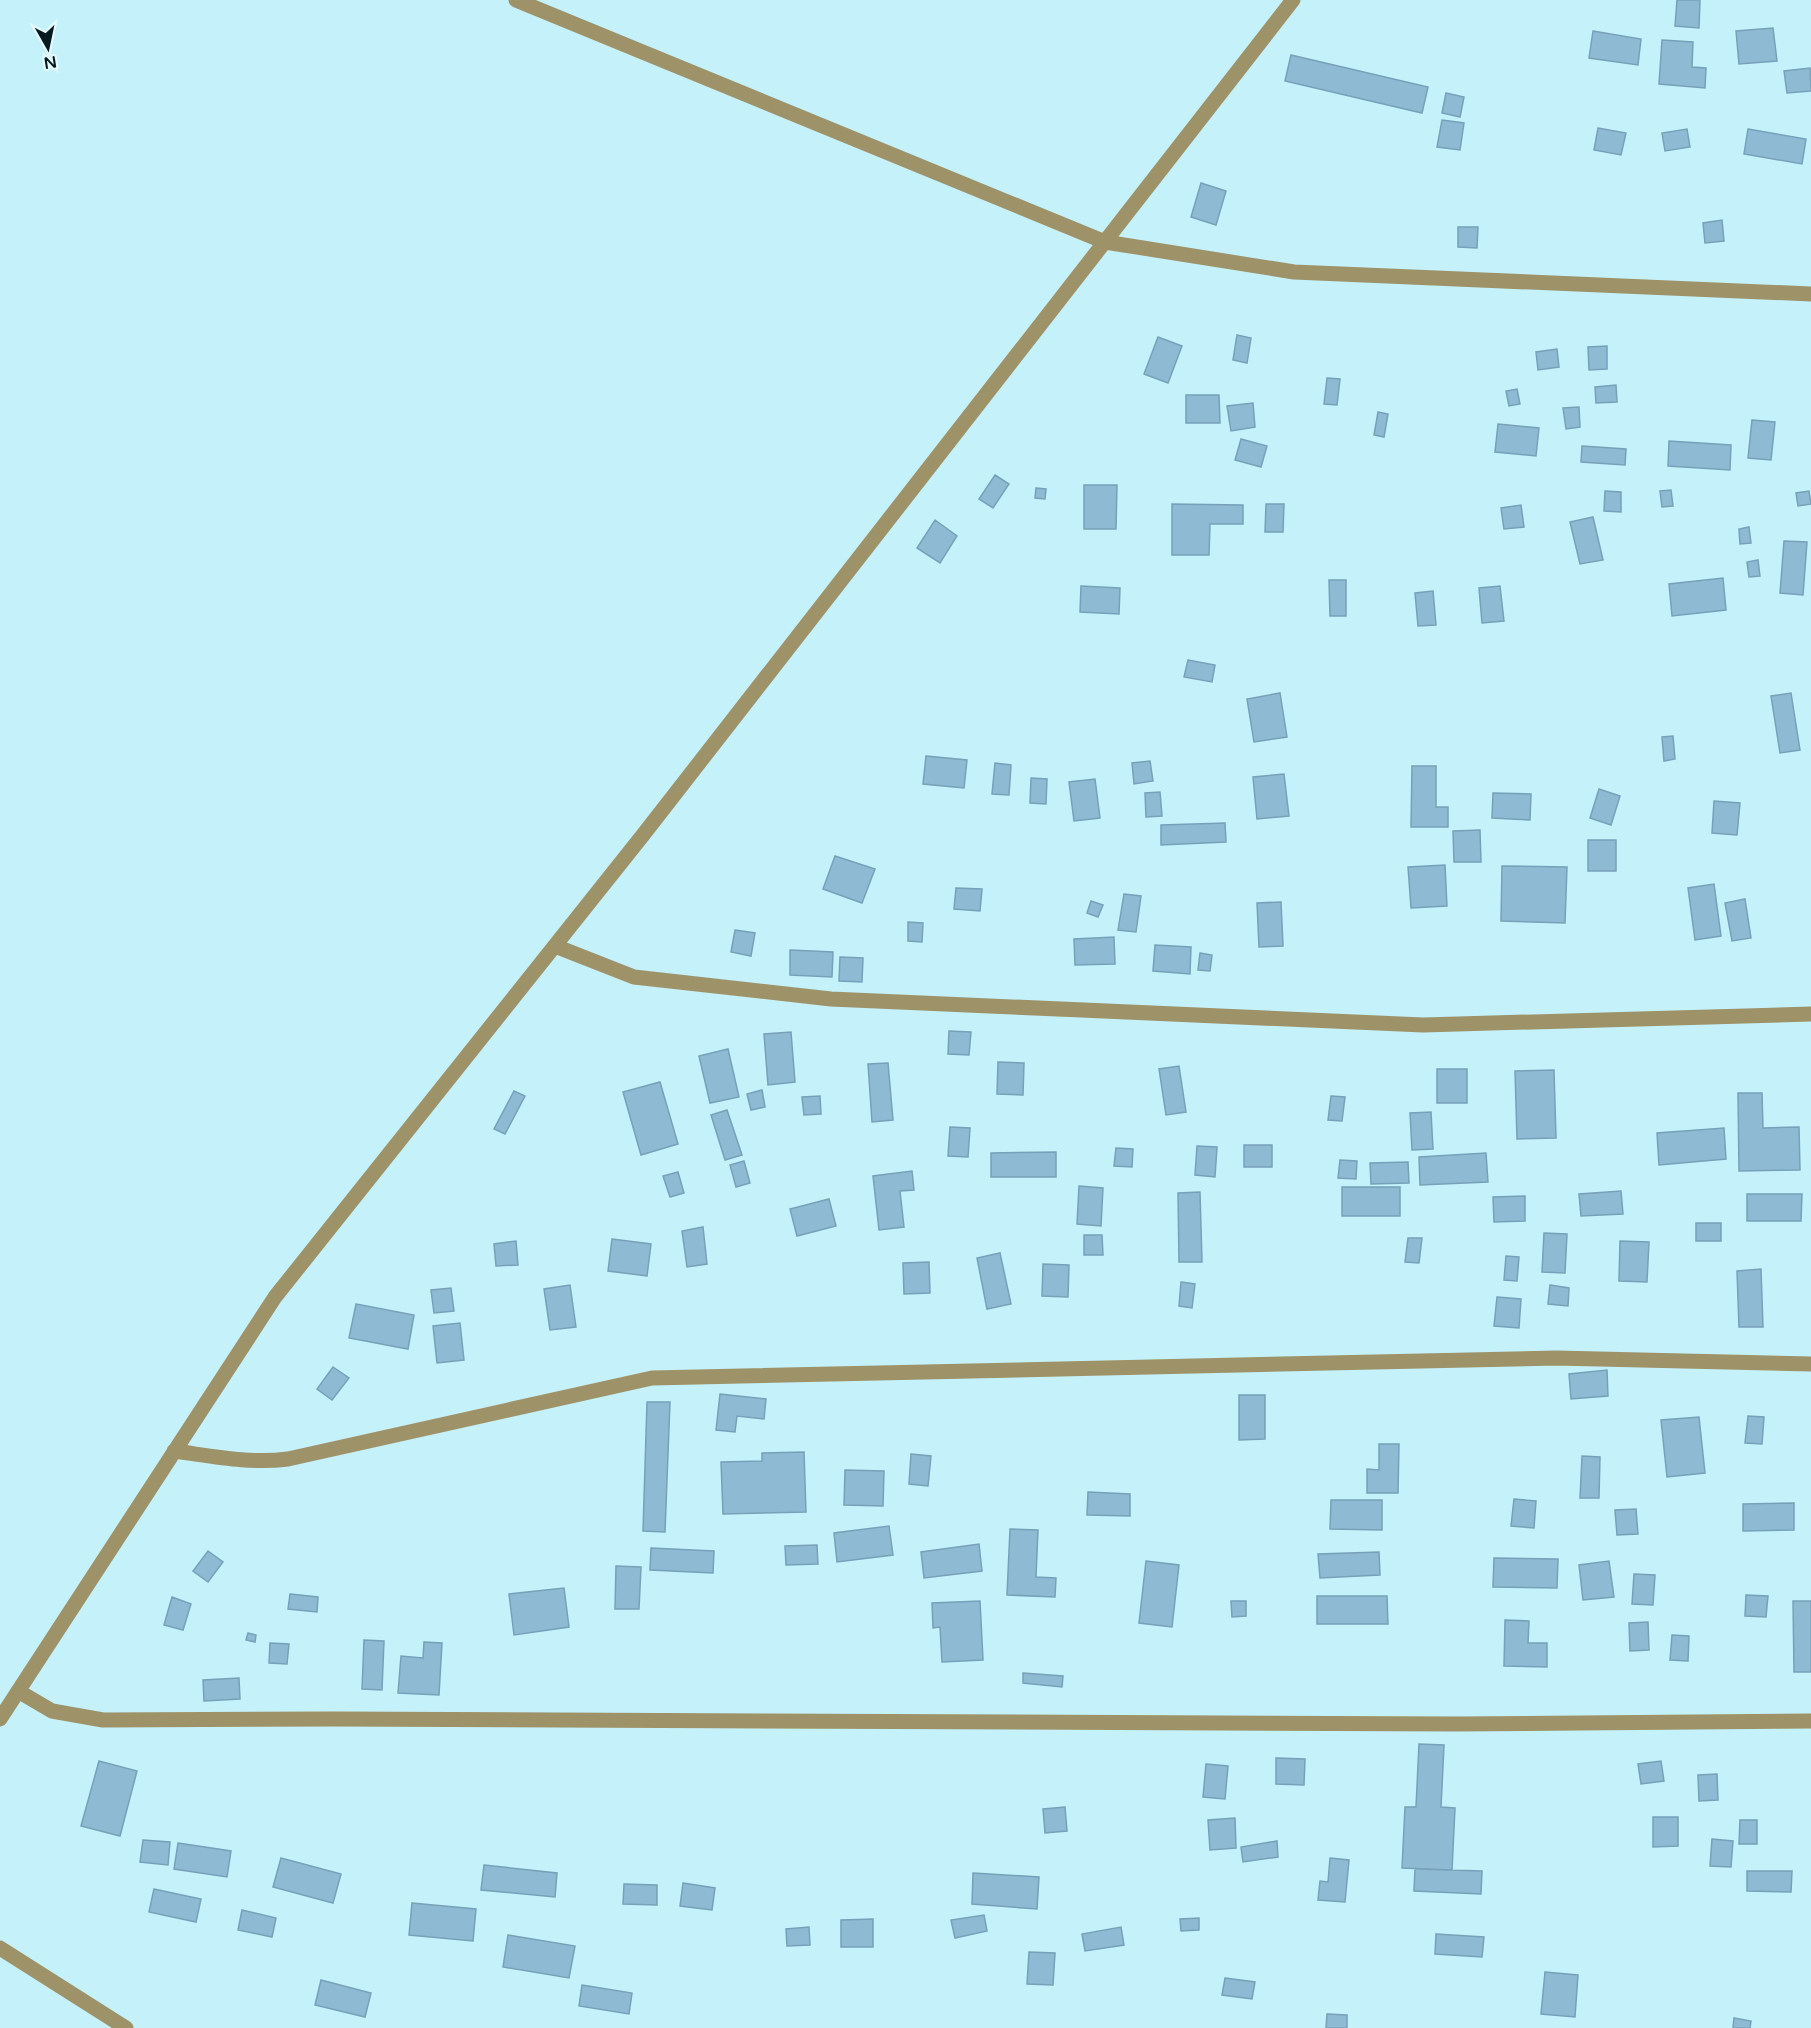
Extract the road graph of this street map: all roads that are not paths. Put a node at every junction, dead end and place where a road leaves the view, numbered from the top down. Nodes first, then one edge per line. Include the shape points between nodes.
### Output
1 (516, 0) edge
2 (1293, 0) edge
3 (1105, 242) junction
4 (1811, 294) edge
5 (555, 946) junction
6 (1811, 1014) edge
7 (1811, 1364) edge
8 (174, 1451) junction
9 (18, 1691) junction
10 (0, 1719) edge
11 (1811, 1721) edge
12 (0, 1948) edge
13 (126, 2028) edge

1 - 3 street
2 - 3 street
3 - 4 street via 1294,272
3 - 5 street
5 - 6 street via 634,977 831,999 1423,1025
5 - 8 street via 275,1297
7 - 8 street via 1556,1358 652,1378 288,1459 267,1462
8 - 9 street
9 - 10 street
9 - 11 street via 52,1711 103,1720 1399,1724
12 - 13 street

